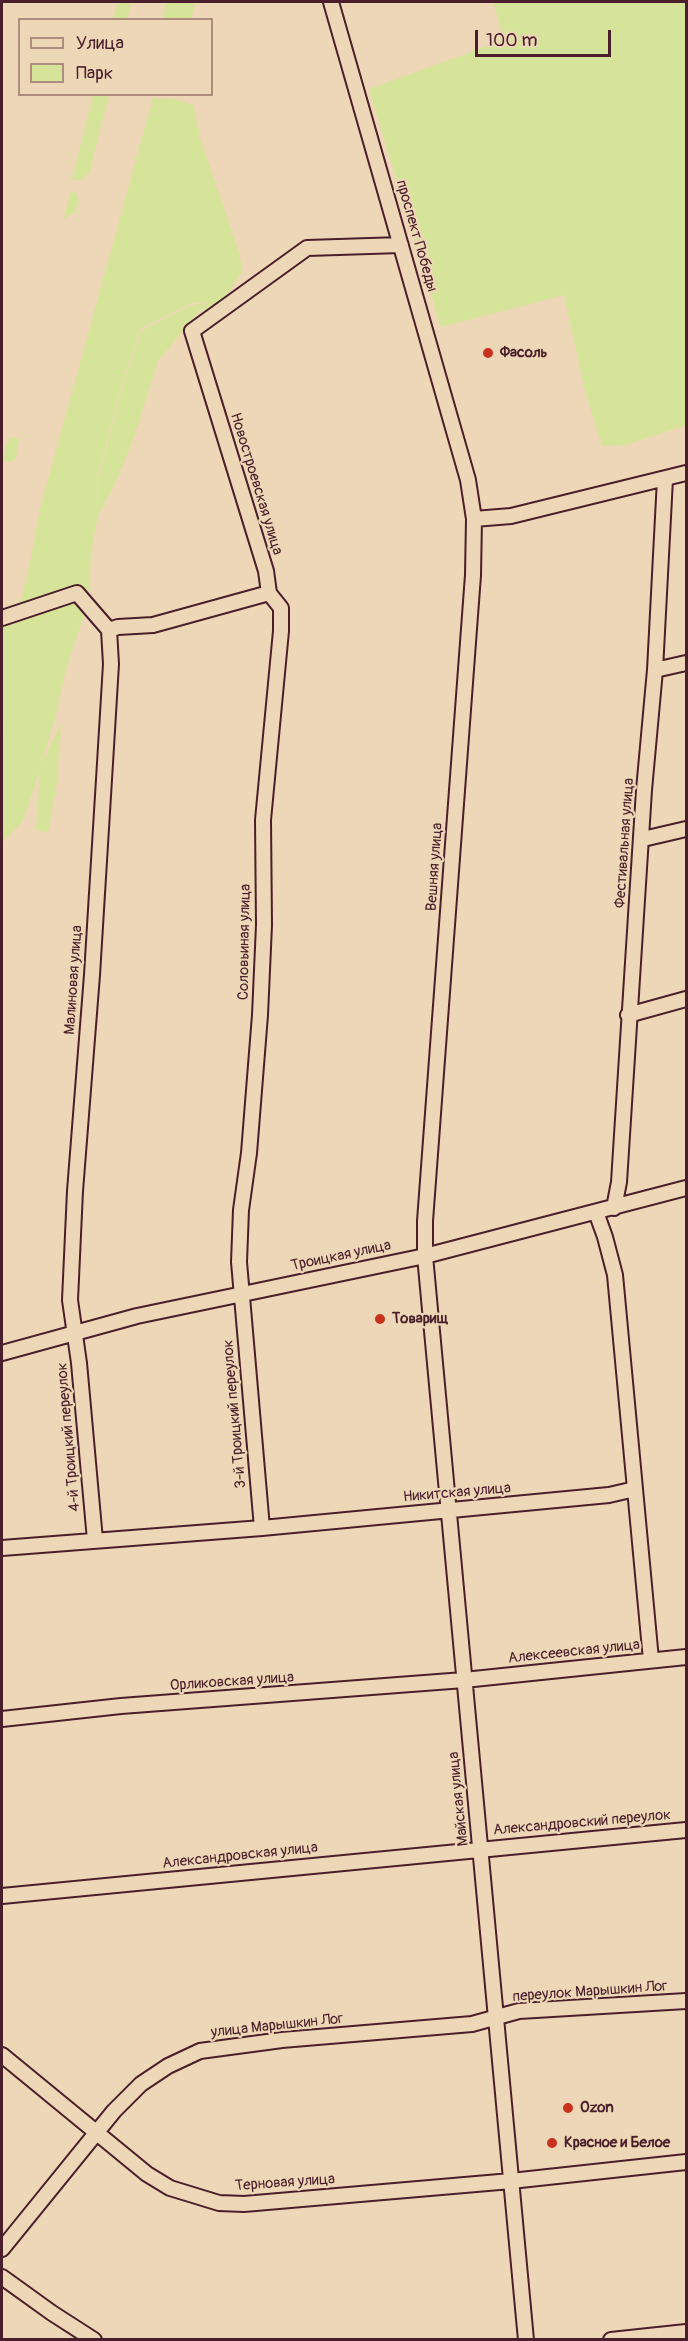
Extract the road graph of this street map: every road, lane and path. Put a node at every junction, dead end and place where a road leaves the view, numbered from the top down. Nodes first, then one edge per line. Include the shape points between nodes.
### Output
1 (331, 2) edge
2 (401, 245) junction
3 (687, 473) edge
4 (665, 479) junction
5 (468, 480) joint
6 (474, 519) junction
7 (269, 593) junction
8 (2, 618) edge
9 (110, 630) junction
10 (687, 663) edge
11 (656, 670) junction
12 (687, 830) edge
13 (643, 839) junction
14 (687, 999) edge
15 (628, 1015) junction
16 (687, 1188) edge
17 (614, 1208) junction
18 (596, 1212) junction
19 (425, 1256) junction
20 (240, 1296) junction
21 (75, 1332) junction
22 (2, 1353) edge
23 (635, 1489) junction
24 (447, 1511) junction
25 (262, 1528) junction
26 (95, 1540) junction
27 (2, 1548) edge
28 (687, 1658) edge
29 (651, 1660) junction
30 (464, 1680) junction
31 (2, 1719) edge
32 (687, 1830) edge
33 (481, 1849) junction
34 (2, 1896) edge
35 (687, 2001) edge
36 (497, 2017) junction
37 (2, 2055) edge
38 (97, 2133) junction
39 (687, 2162) edge
40 (512, 2181) junction
41 (2, 2249) edge
42 (2, 2277) edge
43 (687, 2332) edge
44 (94, 2340) edge
45 (526, 2340) edge
46 (611, 2340) edge

1 - 2 street, проспект Победы
2 - 5 street, проспект Победы
2 - 7 street, Новостроевская улица via 307,248 192,331 266,571
3 - 4 street
4 - 6 street via 511,516
4 - 11 street, Фестивальная улица
5 - 6 street, Вешняя улица
6 - 19 street, Вешняя улица
7 - 9 street via 153,625
7 - 20 street, Соловьиная улица via 281,608 281,631 263,820 264,925 249,1153 241,1210
8 - 9 street via 77,593
9 - 21 street, Малиновая улица via 93,975 71,1256 70,1299
10 - 11 street
11 - 13 street, Фестивальная улица
12 - 13 street
13 - 15 street, Фестивальная улица
14 - 15 street
15 - 17 street, Фестивальная улица via 619,1182
16 - 17 street, Троицкая улица
17 - 18 street, Троицкая улица
18 - 19 street, Троицкая улица
18 - 23 street via 615,1275
19 - 20 street, Троицкая улица
19 - 24 street, Майская улица
20 - 21 street, Троицкая улица
20 - 25 street, 3-й Троицкий переулок
21 - 22 street, Троицкая улица
21 - 26 street, 4-й Троицкий переулок
23 - 24 street, Никитская улица
23 - 29 street
24 - 25 street, Никитская улица
24 - 30 street, Майская улица
25 - 26 street, Никитская улица
26 - 27 street, Никитская улица
28 - 29 street, Алексеевская улица
29 - 30 street, Алексеевская улица
30 - 31 street, Орликовская улица
30 - 33 street, Майская улица
32 - 33 street, Александровский переулок
33 - 34 street, Александровская улица
33 - 36 street, Майская улица
35 - 36 street, переулок Марышкин Лог via 519,2012
36 - 38 street, улица Марышкин Лог via 472,2024 200,2051 141,2084
36 - 40 street, Майская улица
37 - 38 street, Терновая улица
38 - 40 street, Терновая улица via 170,2188 219,2204
38 - 41 street, улица Марышкин Лог
39 - 40 street, Терновая улица
40 - 45 street, Майская улица
42 - 44 street
43 - 46 street

